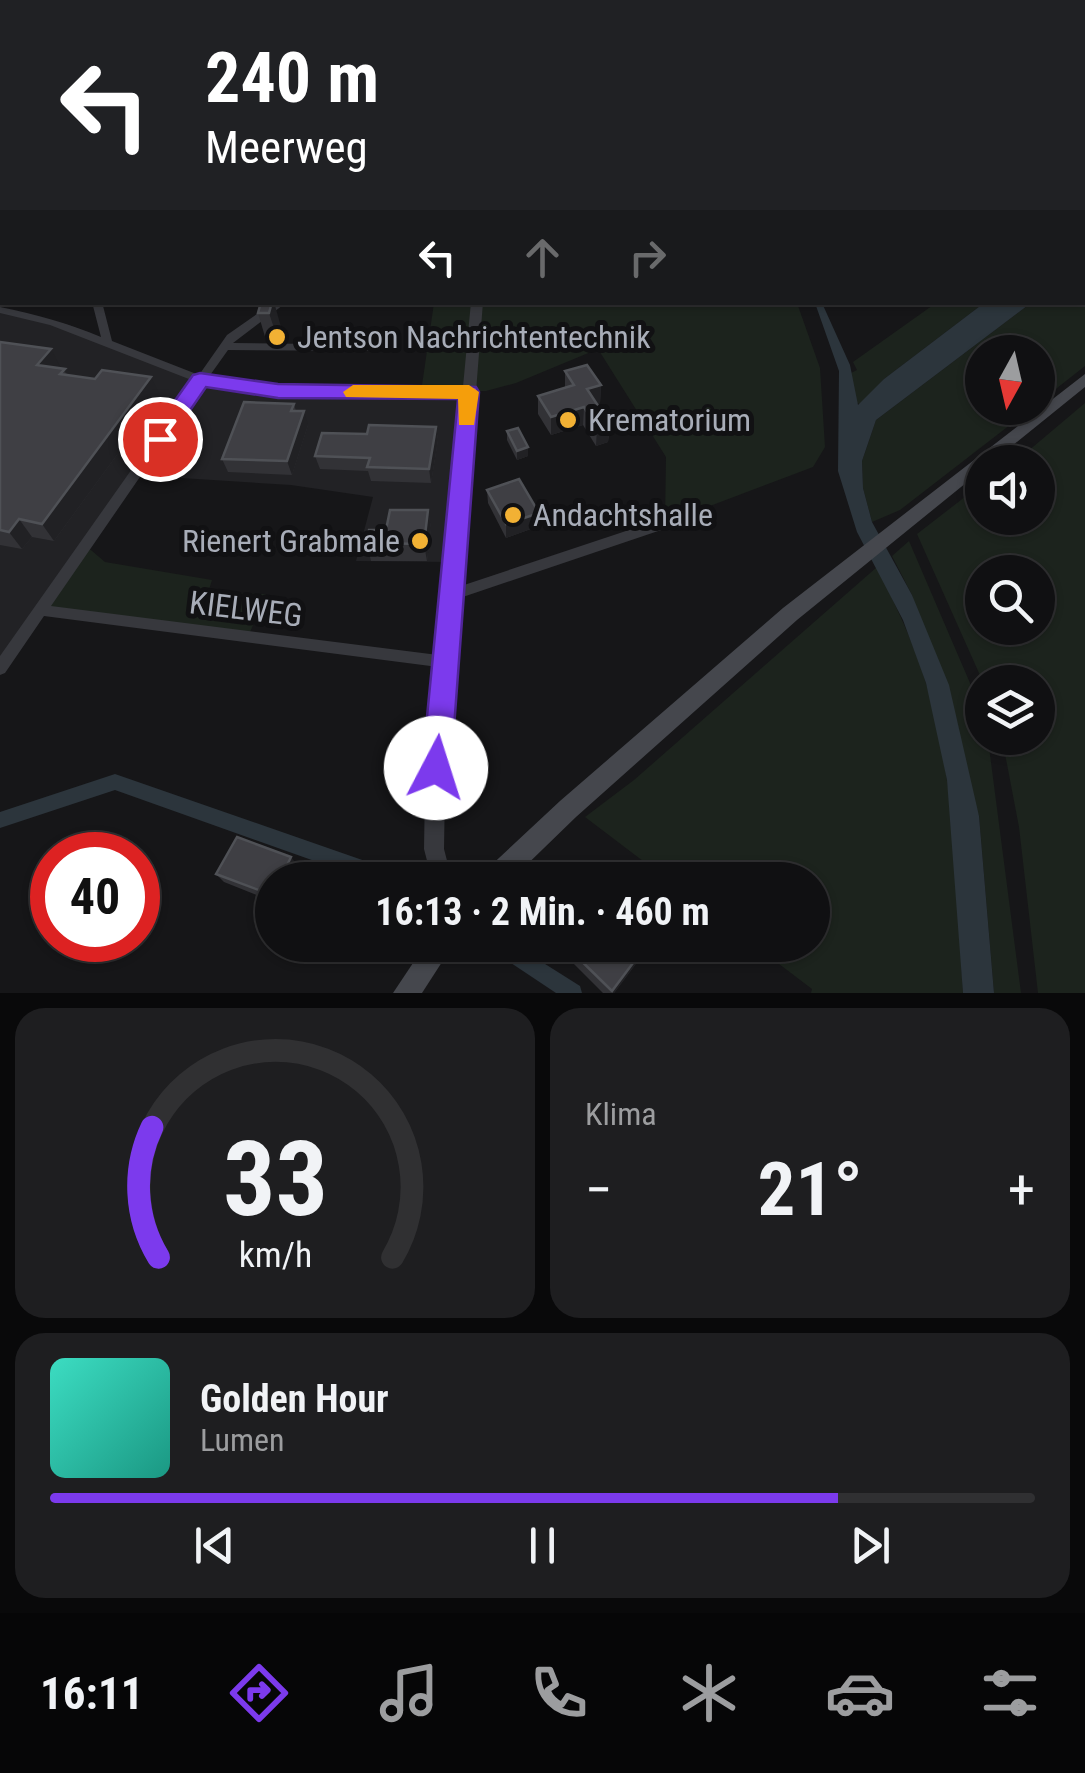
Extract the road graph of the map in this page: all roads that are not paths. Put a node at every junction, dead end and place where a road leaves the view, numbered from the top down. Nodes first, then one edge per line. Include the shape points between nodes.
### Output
1 (56, 0) edge
2 (70, 0) edge
3 (98, 305) edge
4 (277, 305) edge
5 (477, 305) edge
6 (0, 310) edge
7 (106, 341) junction
8 (225, 346) junction
9 (394, 348) dead end
10 (200, 380) junction
11 (1085, 380) edge
12 (469, 392) junction
13 (665, 524) dead end
14 (451, 595) junction
15 (40, 610) junction
16 (446, 662) junction
17 (0, 668) edge
18 (437, 862) edge
19 (513, 862) edge
20 (428, 962) edge
21 (406, 993) edge

1 - 2 street
3 - 7 street
4 - 8 street
5 - 12 street
6 - 7 street via 53,320
7 - 10 street
8 - 9 street
8 - 10 street
10 - 12 street via 278,391
10 - 15 street
11 - 19 main road via 840,574
12 - 14 street
13 - 14 street
14 - 16 street
15 - 16 street, KIELWEG
15 - 17 street
16 - 18 street via 433,825
20 - 21 main road

